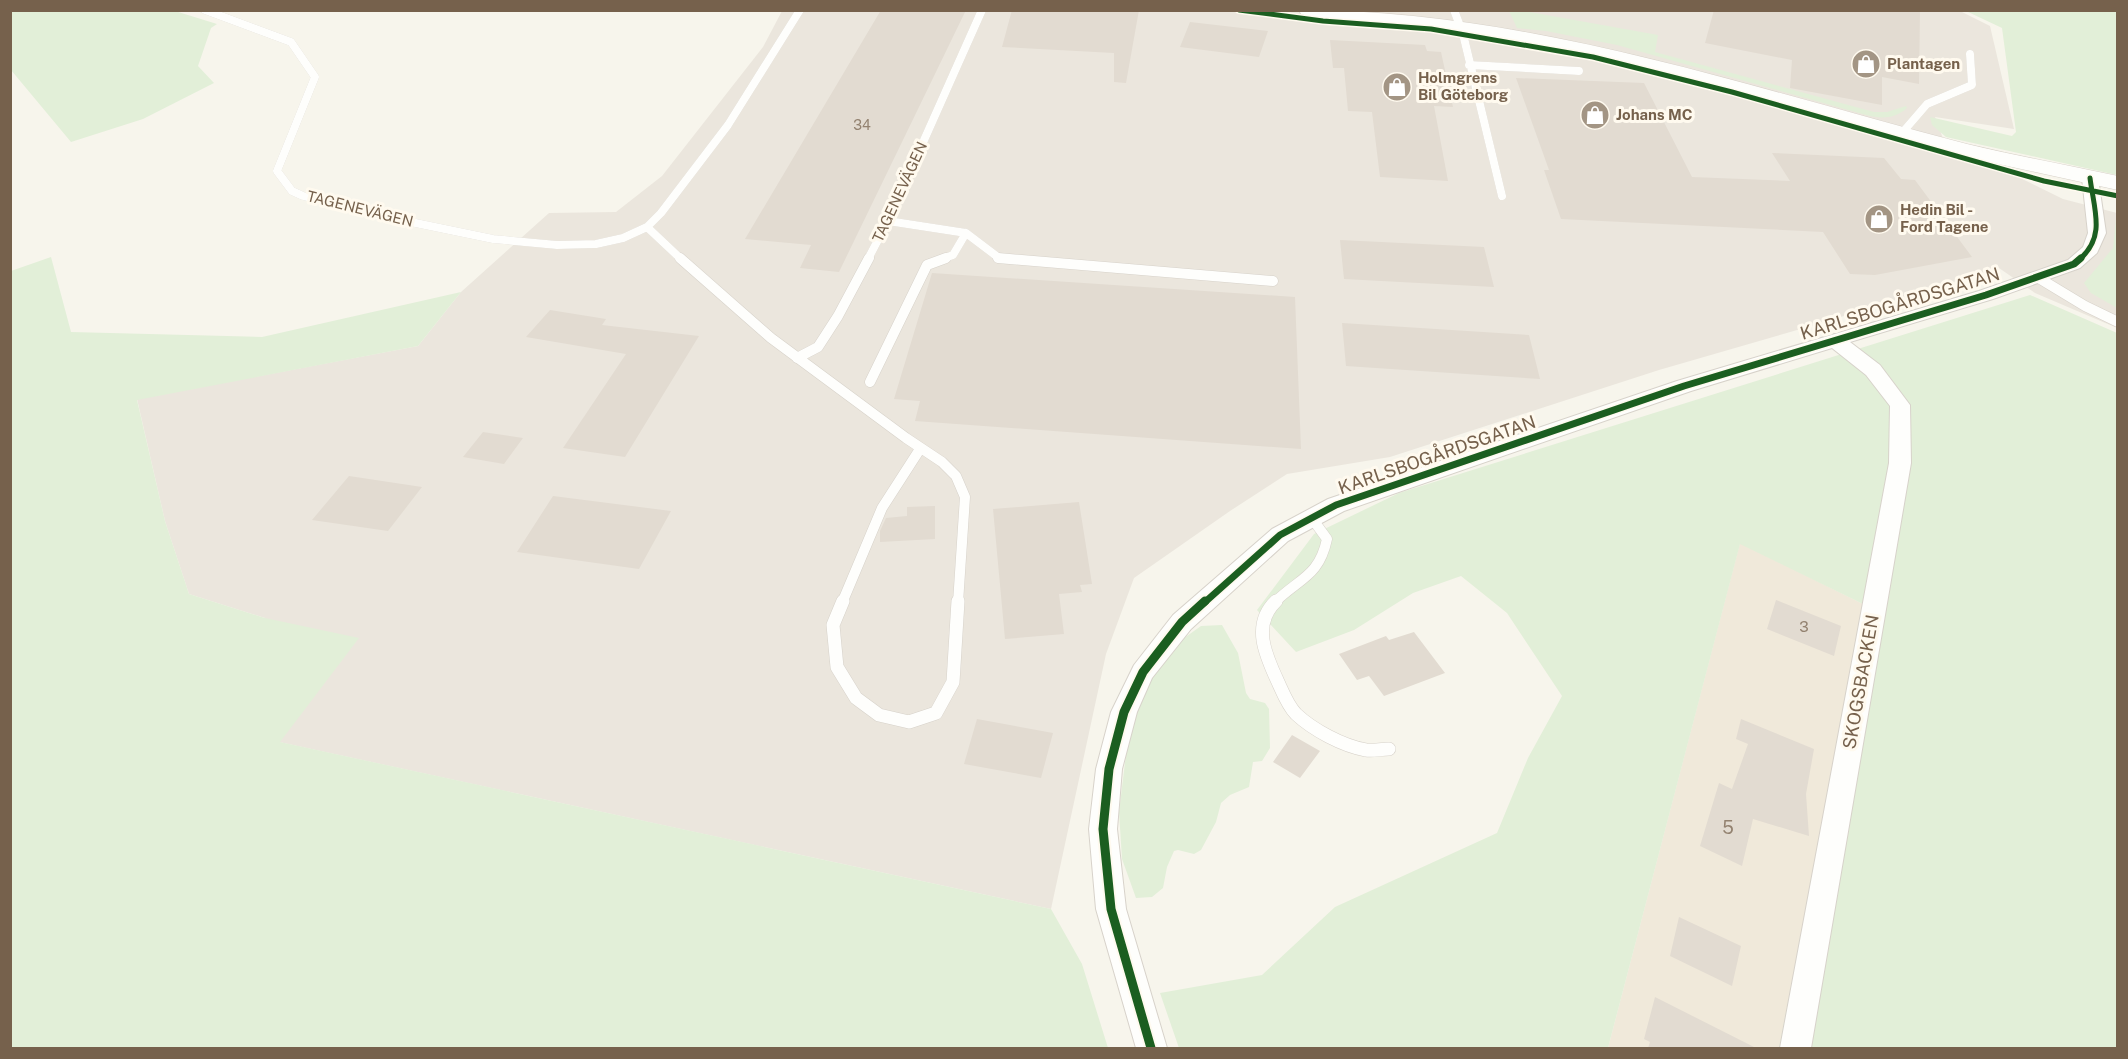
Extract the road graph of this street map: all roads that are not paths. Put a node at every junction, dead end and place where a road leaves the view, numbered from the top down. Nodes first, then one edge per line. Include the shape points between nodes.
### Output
1 (205, 10) edge
2 (800, 10) edge
3 (982, 10) edge
4 (1308, 10) edge
5 (1458, 20) edge
6 (1970, 54) dead end
7 (1469, 65) junction
8 (1579, 71) dead end
9 (1902, 133) junction
10 (2090, 178) junction
11 (2118, 183) edge
12 (1502, 196) dead end
13 (888, 221) junction
14 (647, 226) junction
15 (966, 233) junction
16 (2037, 277) junction
17 (1273, 281) dead end
18 (2118, 322) edge
19 (1835, 341) junction
20 (797, 358) junction
21 (870, 382) dead end
22 (920, 449) junction
23 (1311, 517) junction
24 (1389, 749) dead end
25 (1151, 1048) edge
26 (1796, 1048) edge

1 - 14 lane, TAGENEVÄGEN via 291,42 315,77 277,171 292,191 372,214 493,239 596,244 623,238
2 - 14 lane, TAGENEVÄGEN via 728,125
3 - 13 lane, TAGENEVÄGEN
4 - 5 street
5 - 7 lane
5 - 9 street via 1707,78
6 - 9 lane via 1972,85 1927,104
7 - 8 lane
7 - 12 lane
9 - 10 street
10 - 11 street
10 - 16 street, KARLSBOGÅRDSGATAN via 2097,233 2091,249 2074,264
13 - 15 lane
13 - 20 lane, TAGENEVÄGEN via 838,316 818,346
14 - 20 lane via 728,302
15 - 17 lane via 999,258
15 - 21 lane via 953,255 927,265
16 - 18 lane
16 - 19 street, KARLSBOGÅRDSGATAN
19 - 23 street, KARLSBOGÅRDSGATAN via 1684,386 1336,505
19 - 26 street, SKOGSBACKEN via 1873,370 1900,405 1900,463
20 - 22 lane
22 - 22 lane via 952,468 962,481 965,497 953,682 936,713 909,722 879,716 856,698 837,667 833,625 882,508
23 - 24 lane via 1327,540 1323,560 1265,615 1261,638 1266,656 1295,713 1336,739 1366,750
23 - 25 street, KARLSBOGÅRDSGATAN via 1280,535 1182,622 1143,672 1124,712 1109,770 1103,829 1111,909

